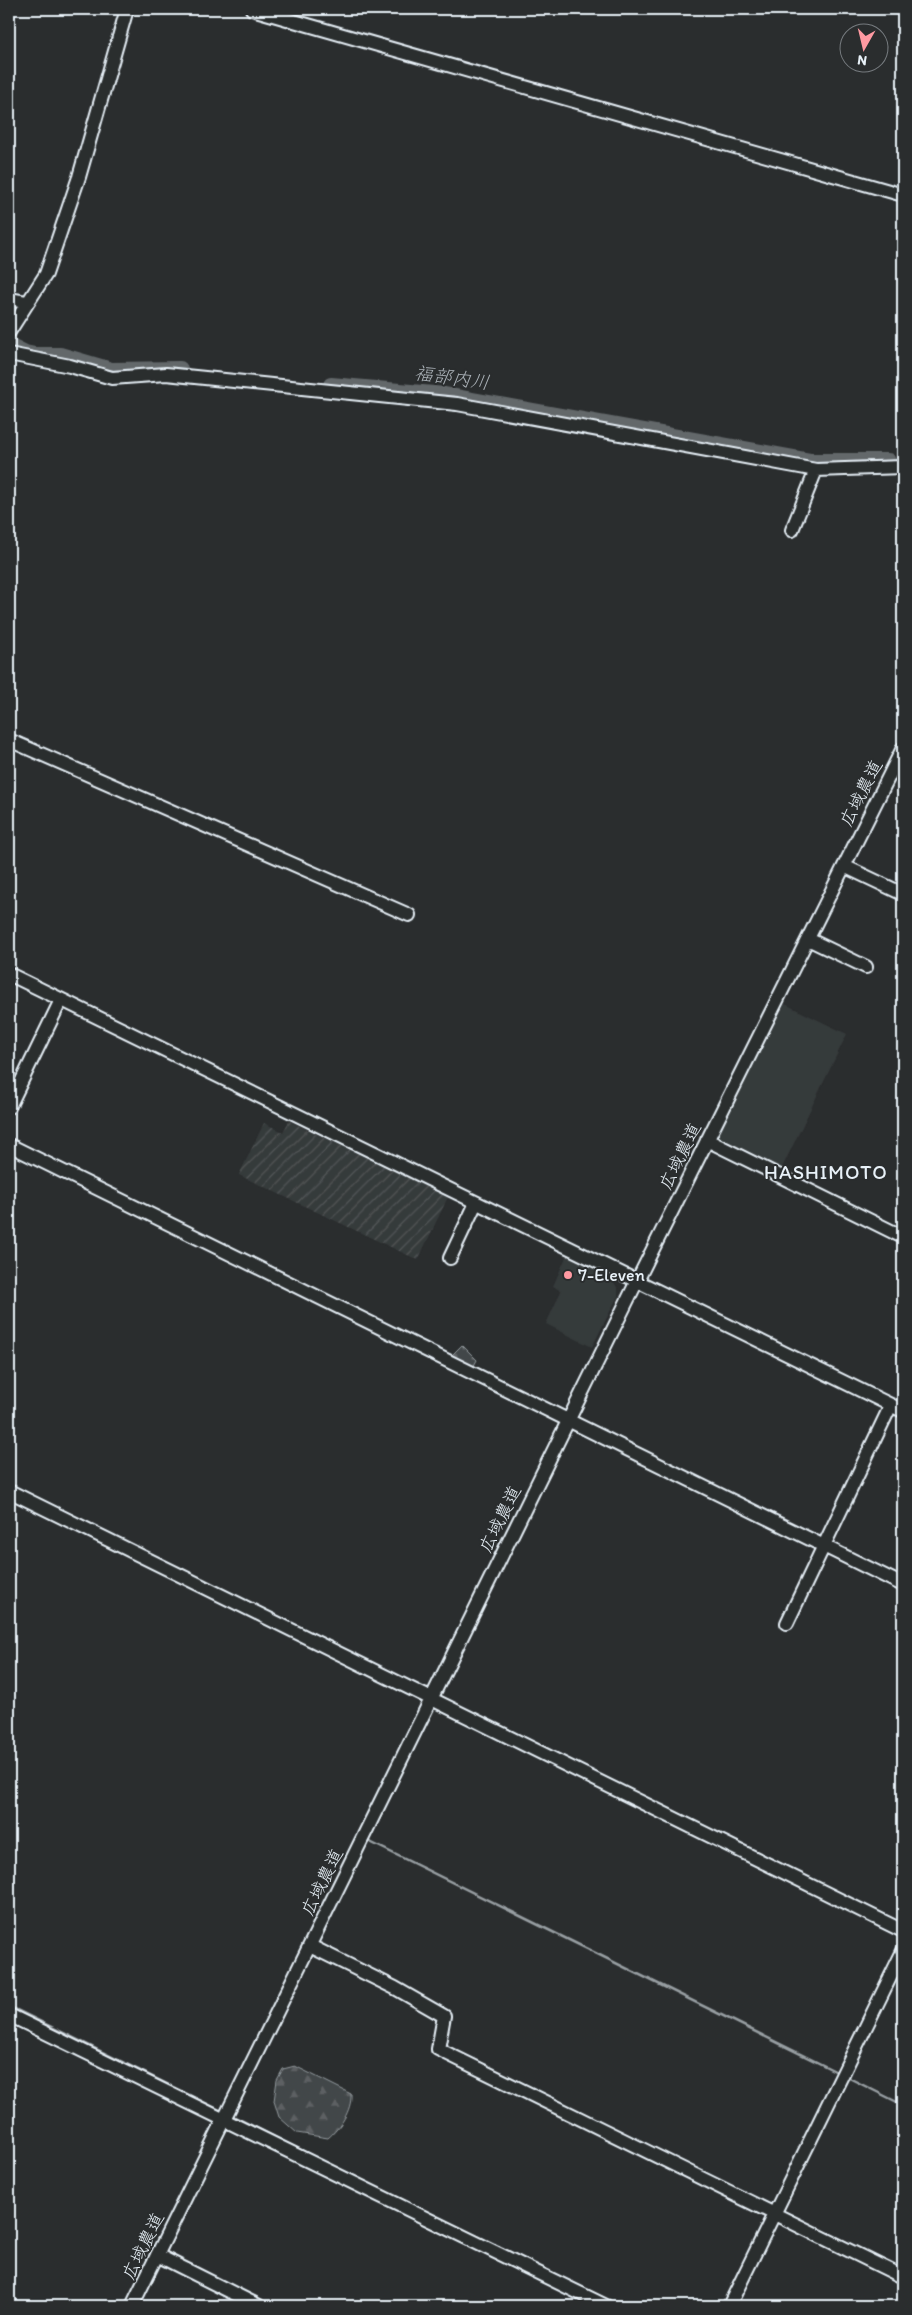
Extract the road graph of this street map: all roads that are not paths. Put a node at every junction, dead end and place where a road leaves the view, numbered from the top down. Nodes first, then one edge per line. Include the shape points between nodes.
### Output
1 (127, 9) edge
2 (252, 9) edge
3 (903, 195) edge
4 (9, 299) edge
5 (26, 302) junction
6 (9, 332) edge
7 (9, 354) edge
8 (903, 467) edge
9 (816, 470) junction
10 (792, 530) dead end
11 (9, 740) edge
12 (903, 748) edge
13 (844, 866) junction
14 (903, 894) edge
15 (409, 915) dead end
16 (808, 939) junction
17 (866, 967) dead end
18 (9, 974) edge
19 (61, 1000) junction
20 (9, 1107) edge
21 (707, 1140) junction
22 (9, 1145) edge
23 (476, 1203) junction
24 (903, 1237) edge
25 (450, 1258) dead end
26 (637, 1281) junction
27 (891, 1405) junction
28 (903, 1411) edge
29 (568, 1420) junction
30 (9, 1491) edge
31 (823, 1546) junction
32 (903, 1585) edge
33 (787, 1623) dead end
34 (432, 1698) junction
35 (903, 1930) edge
36 (310, 1946) junction
37 (903, 1951) edge
38 (9, 2016) edge
39 (225, 2119) junction
40 (773, 2213) junction
41 (157, 2255) junction
42 (903, 2277) edge
43 (132, 2306) edge
44 (259, 2306) edge
45 (606, 2306) edge
46 (728, 2306) edge

1 - 5 street via 79,177 46,274
2 - 3 street
4 - 5 street
5 - 6 street
7 - 9 street via 63,364 112,378 166,374 457,404
8 - 9 street
9 - 10 street
11 - 15 street
12 - 13 street, 広域農道
13 - 14 street
13 - 16 street, 広域農道
16 - 17 street
16 - 21 street, 広域農道
18 - 19 street
19 - 20 street
19 - 23 street
21 - 24 street
21 - 26 street, 広域農道
22 - 29 street
23 - 25 street
23 - 26 street
26 - 27 street
26 - 29 street, 広域農道
27 - 28 street
27 - 31 street
29 - 31 street
29 - 34 street, 広域農道
30 - 34 street
31 - 32 street
31 - 33 street
34 - 35 street
34 - 36 street, 広域農道
36 - 39 street, 広域農道
36 - 40 street via 396,1988 444,2016 438,2048
37 - 40 street
38 - 39 street
39 - 41 street, 広域農道
39 - 45 street
40 - 42 street
40 - 46 street
41 - 43 street, 広域農道
41 - 44 street

